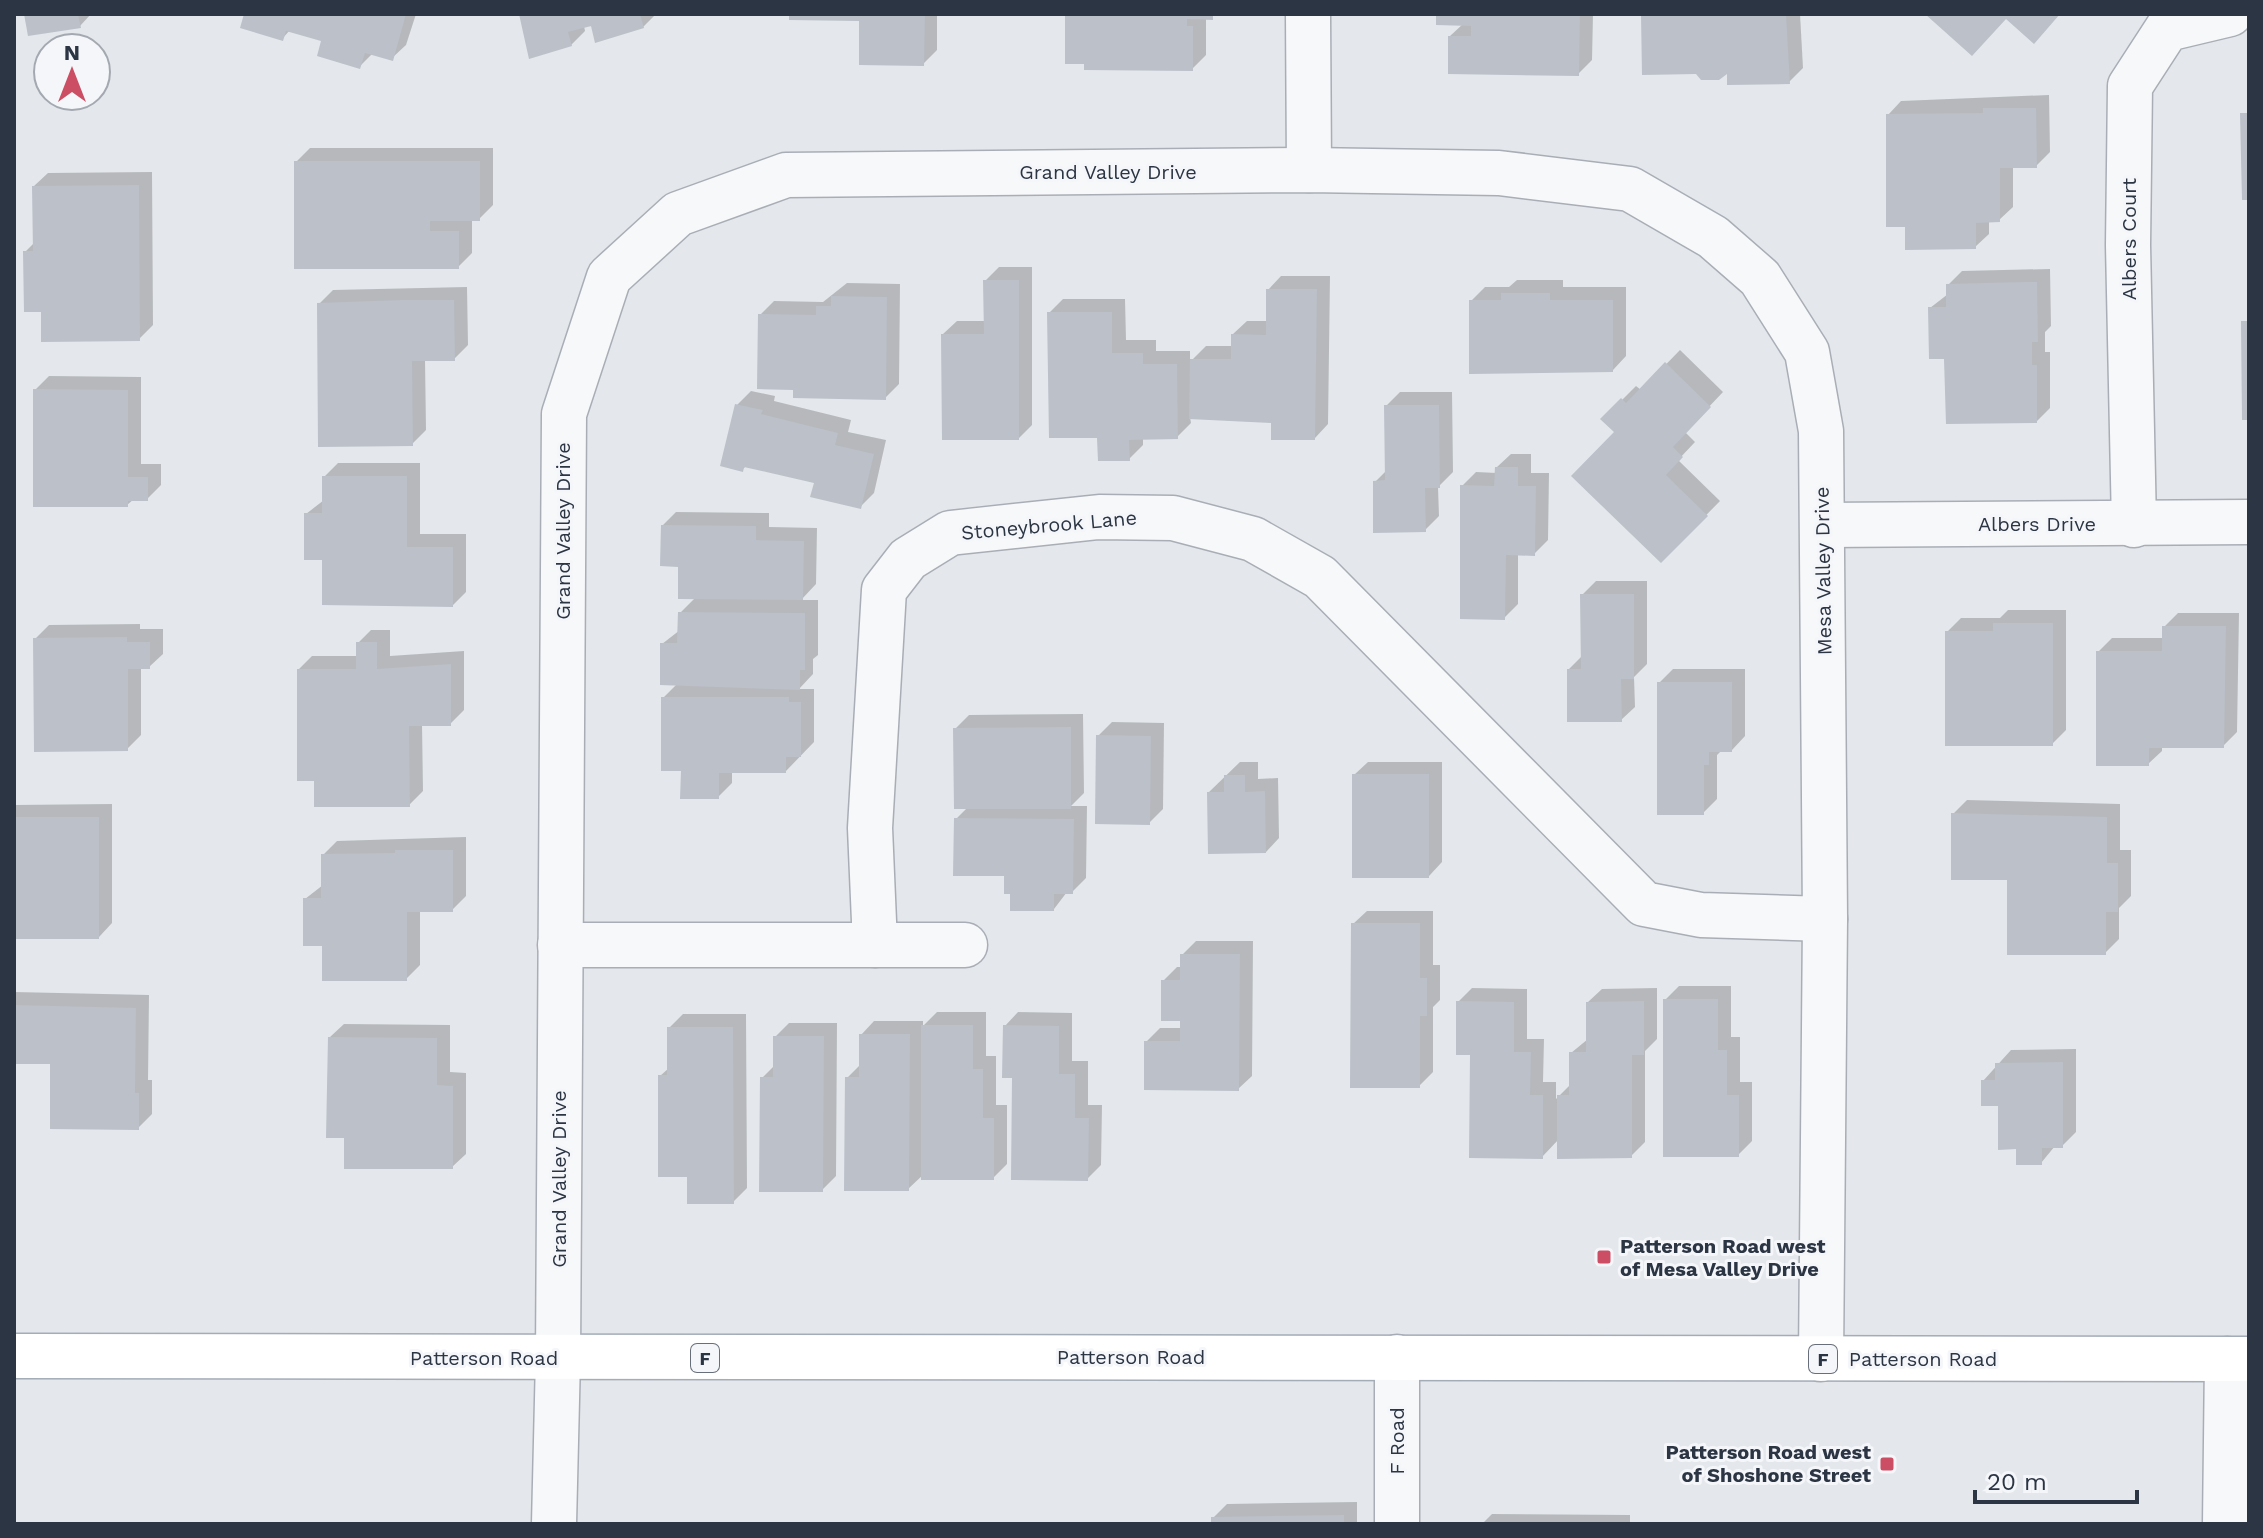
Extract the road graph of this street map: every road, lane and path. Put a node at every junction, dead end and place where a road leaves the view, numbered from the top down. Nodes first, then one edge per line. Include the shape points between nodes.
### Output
1 (1308, 14) edge
2 (2230, 14) edge
3 (1309, 170) junction
4 (2249, 522) edge
5 (1824, 525) junction
6 (2134, 525) junction
7 (1825, 919) junction
8 (560, 945) junction
9 (875, 945) junction
10 (965, 945) dead end
11 (14, 1356) edge
12 (1397, 1357) junction
13 (558, 1358) junction
14 (1821, 1359) junction
15 (2238, 1359) edge
16 (554, 1524) edge
17 (1397, 1524) edge
18 (2225, 1524) edge

1 - 3 street
2 - 6 street, Albers Court via 2167,29 2130,86
3 - 5 street, Mesa Valley Drive via 1499,173 1630,189 1713,237 1760,278 1807,352 1821,431
3 - 8 street, Grand Valley Drive via 786,175 678,214 609,277 564,414
4 - 6 street, Albers Drive
5 - 6 street, Albers Drive
5 - 7 street, Mesa Valley Drive
7 - 9 street, Stoneybrook Lane via 1701,915 1644,904 1320,577 1253,539 1173,518 1099,517 950,533 908,559 884,590 870,828
7 - 14 street, Mesa Valley Drive
8 - 9 street
8 - 13 street, Grand Valley Drive
9 - 10 street
11 - 13 main road, Patterson Road / F
12 - 13 main road, Patterson Road / F
12 - 14 main road, Patterson Road / F
12 - 17 street, F Road
13 - 16 street, Grand Valley Drive
14 - 15 main road, Patterson Road / F
15 - 18 street

